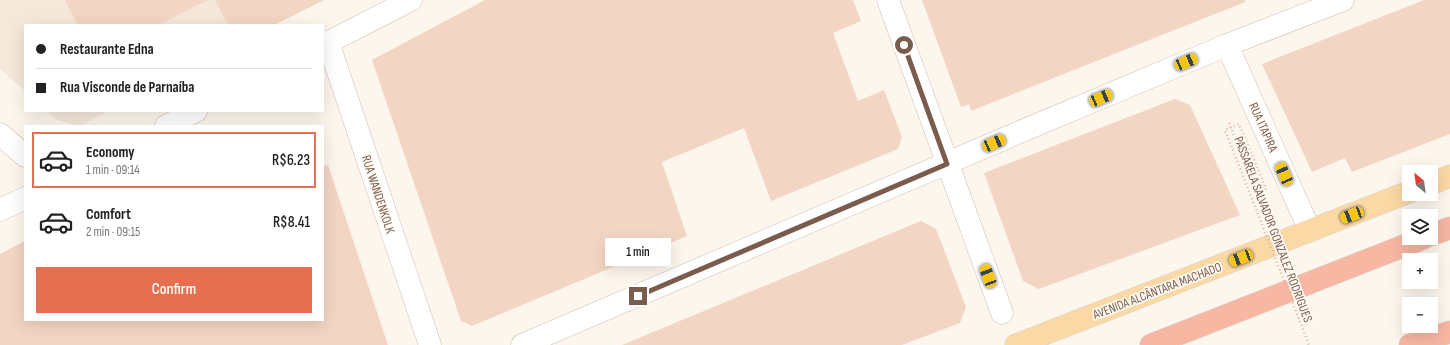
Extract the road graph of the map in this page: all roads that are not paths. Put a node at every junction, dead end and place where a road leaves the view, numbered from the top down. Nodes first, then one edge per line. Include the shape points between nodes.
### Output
1 (411, 0) edge
2 (888, 0) edge
3 (1343, 0) edge
4 (326, 44) edge
5 (1227, 45) junction
6 (194, 112) edge
7 (168, 125) edge
8 (0, 134) edge
9 (24, 155) edge
10 (947, 164) junction
11 (1450, 176) edge
12 (1438, 181) edge
13 (1402, 195) edge
14 (24, 198) edge
15 (0, 210) edge
16 (1450, 228) edge
17 (1310, 231) junction
18 (1438, 232) edge
19 (1406, 245) edge
20 (1002, 313) dead end
21 (1450, 332) edge
22 (430, 345) edge
23 (522, 345) edge
24 (1016, 345) edge
25 (1151, 345) edge
26 (1410, 345) edge

1 - 4 street
2 - 10 street
3 - 5 street
4 - 22 street, RUA WANDENKOLK
5 - 10 street
5 - 17 street, RUA ITAPIRA
6 - 7 street
8 - 9 street
10 - 20 street
10 - 23 street
11 - 12 main road
13 - 17 main road, AVENIDA ALCÂNTARA MACHADO
14 - 15 street
16 - 18 highway
17 - 24 main road, AVENIDA ALCÂNTARA MACHADO
19 - 25 highway
21 - 26 highway

